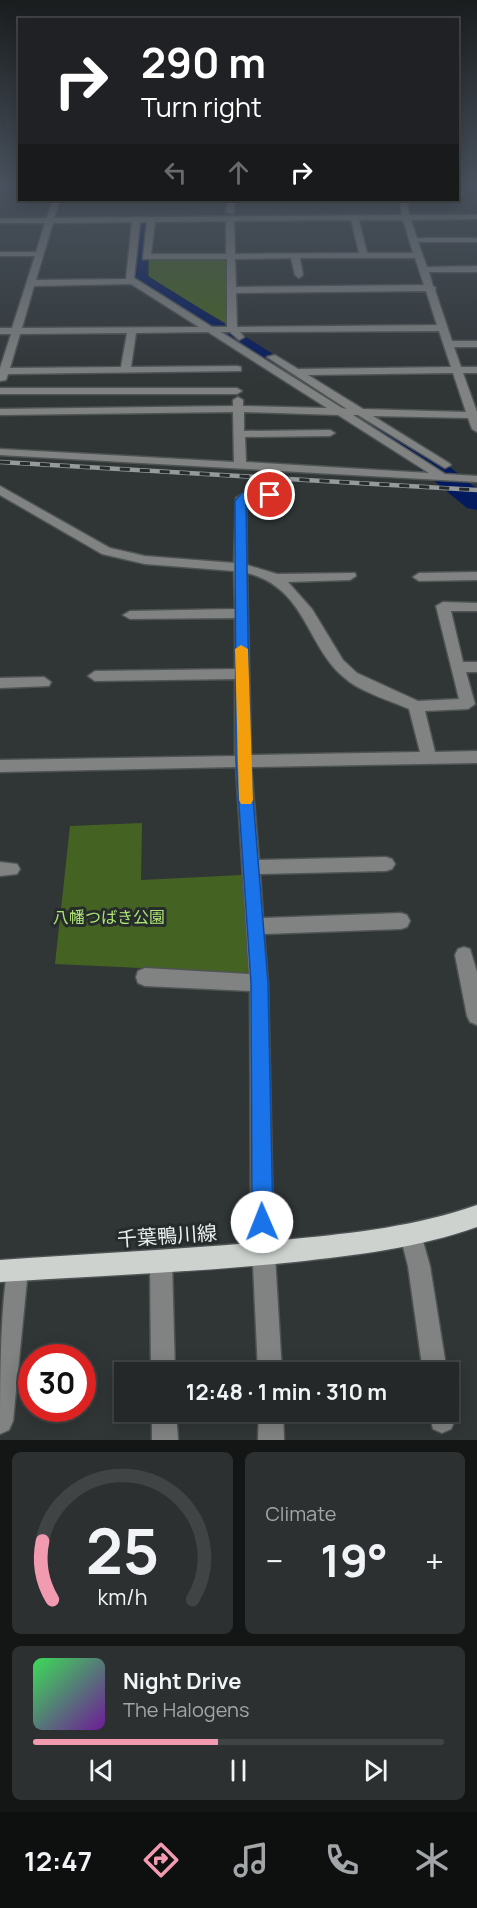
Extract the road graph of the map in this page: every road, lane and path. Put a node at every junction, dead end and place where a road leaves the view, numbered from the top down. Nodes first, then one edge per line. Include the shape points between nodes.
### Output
1 (40, 251) edge
2 (133, 251) edge
3 (147, 251) edge
4 (231, 251) edge
5 (363, 251) edge
6 (419, 251) edge
7 (0, 254) edge
8 (39, 255) junction
9 (420, 255) junction
10 (364, 256) junction
11 (295, 257) junction
12 (231, 258) junction
13 (477, 269) edge
14 (425, 270) junction
15 (299, 275) dead end
16 (133, 281) junction
17 (30, 283) junction
18 (432, 288) junction
19 (230, 290) junction
20 (444, 328) junction
21 (210, 329) junction
22 (232, 329) junction
23 (132, 330) junction
24 (0, 332) edge
25 (16, 332) junction
26 (450, 344) junction
27 (477, 344) edge
28 (236, 346) junction
29 (237, 369) junction
30 (125, 370) junction
31 (458, 370) junction
32 (477, 370) edge
33 (4, 371) junction
34 (298, 372) junction
35 (0, 384) edge
36 (0, 391) edge
37 (237, 391) junction
38 (472, 396) edge
39 (238, 409) junction
40 (339, 411) junction
41 (0, 412) edge
42 (362, 412) junction
43 (475, 415) edge
44 (477, 429) edge
45 (330, 433) dead end
46 (239, 434) junction
47 (0, 452) edge
48 (240, 465) junction
49 (442, 475) junction
50 (471, 478) edge
51 (0, 490) edge
52 (284, 495) dead end
53 (240, 567) junction
54 (350, 576) dead end
55 (477, 576) edge
56 (419, 577) dead end
57 (274, 578) junction
58 (477, 607) edge
59 (241, 613) junction
60 (129, 615) dead end
61 (458, 667) junction
62 (477, 667) edge
63 (242, 674) junction
64 (95, 676) dead end
65 (45, 682) dead end
66 (0, 683) edge
67 (416, 706) junction
68 (477, 757) edge
69 (429, 758) junction
70 (243, 761) junction
71 (0, 766) edge
72 (386, 864) dead end
73 (251, 867) junction
74 (401, 921) dead end
75 (255, 926) junction
76 (464, 955) dead end
77 (145, 977) dead end
78 (259, 983) junction
79 (477, 1016) edge
80 (477, 1216) edge
81 (411, 1234) junction
82 (264, 1254) junction
83 (161, 1261) junction
84 (8, 1270) edge
85 (163, 1362) edge
86 (269, 1362) edge
87 (433, 1362) edge
88 (0, 1421) edge
89 (164, 1422) edge
90 (270, 1422) edge
91 (165, 1440) edge
92 (271, 1440) edge

1 - 8 street
2 - 16 street
3 - 12 street via 146,257
4 - 12 street
5 - 10 street
6 - 9 street
7 - 8 street
8 - 17 street
9 - 10 street
9 - 14 street
10 - 11 street
11 - 12 street
11 - 15 street
12 - 19 street
13 - 14 street
14 - 18 street
16 - 17 street
16 - 21 street
17 - 25 street
18 - 19 street
18 - 20 street
19 - 22 street
20 - 22 street
20 - 26 street
21 - 22 street
21 - 23 street
21 - 28 street
22 - 34 street via 238,337
23 - 25 street
23 - 30 street
24 - 25 street
25 - 33 street
26 - 27 street
26 - 31 street
28 - 29 street
28 - 40 street
29 - 30 street
29 - 37 street
30 - 33 street
31 - 32 street
31 - 34 street
31 - 38 street
33 - 35 street
34 - 42 street
36 - 37 street
37 - 39 street
38 - 43 street
39 - 40 street
39 - 41 street
39 - 46 street
40 - 42 street
40 - 49 street
42 - 43 street
42 - 50 street
43 - 44 street
45 - 46 street
46 - 48 street
47 - 48 street
48 - 49 street
49 - 50 street
51 - 53 street via 106,551 145,560
52 - 53 street via 246,496 240,501
53 - 57 street
53 - 59 street
54 - 57 street
55 - 56 street
57 - 67 street via 307,612 338,663 352,677
58 - 61 street via 444,606
59 - 60 street
59 - 63 street
61 - 62 street
61 - 67 street via 468,704
63 - 64 street
63 - 70 street
65 - 66 street
67 - 69 street
68 - 69 street
69 - 70 street
70 - 71 street
70 - 73 street
72 - 73 street
73 - 75 street
74 - 75 street
75 - 78 street
76 - 79 street
77 - 78 street
78 - 82 street
80 - 81 main road, 千葉鴨川線 via 441,1229
81 - 82 main road, 千葉鴨川線 via 392,1240
81 - 87 street
82 - 83 main road, 千葉鴨川線
82 - 86 street
83 - 84 main road, 千葉鴨川線
83 - 85 street
84 - 88 street
89 - 91 street
90 - 92 street

